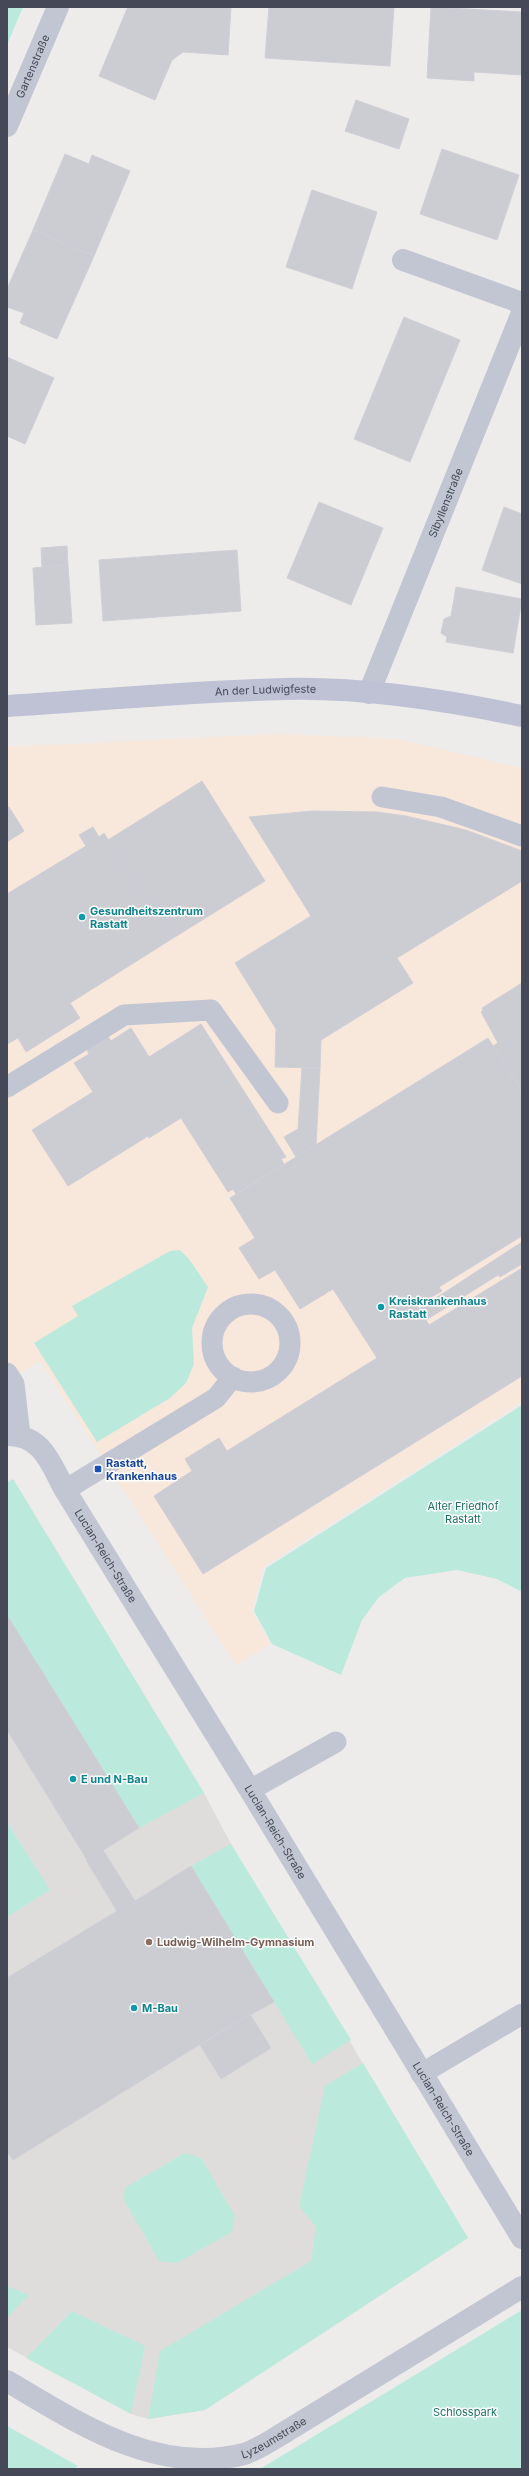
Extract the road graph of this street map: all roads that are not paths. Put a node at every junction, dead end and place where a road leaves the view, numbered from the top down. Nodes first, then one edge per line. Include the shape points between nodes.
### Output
1 (58, 7) edge
2 (7, 126) edge
3 (403, 260) dead end
4 (522, 303) edge
5 (522, 312) edge
6 (369, 693) junction
7 (7, 706) edge
8 (522, 716) edge
9 (382, 797) dead end
10 (522, 836) edge
11 (7, 1087) edge
12 (278, 1103) dead end
13 (7, 1373) edge
14 (233, 1377) dead end
15 (13, 1435) edge
16 (65, 1490) junction
17 (336, 1742) dead end
18 (250, 1790) junction
19 (515, 2019) edge
20 (421, 2074) junction
21 (522, 2238) edge
22 (522, 2287) edge
23 (7, 2381) edge

1 - 2 street, Gartenstraße
3 - 4 street
5 - 6 street, Sibyllenstraße
6 - 7 street, An der Ludwigfeste via 286,689
6 - 8 street, An der Ludwigfeste via 461,703
9 - 10 lane via 441,807
11 - 12 lane via 124,1015 211,1010
13 - 15 lane via 14,1384
14 - 16 lane via 216,1398
15 - 16 street, Lucian-Reich-Straße via 43,1449
16 - 18 street, Lucian-Reich-Straße
17 - 18 lane
18 - 20 street, Lucian-Reich-Straße
19 - 20 lane
20 - 21 street, Lucian-Reich-Straße
22 - 23 street, Lyzeumstraße via 277,2437 245,2453 214,2460 157,2456 132,2449 99,2436

